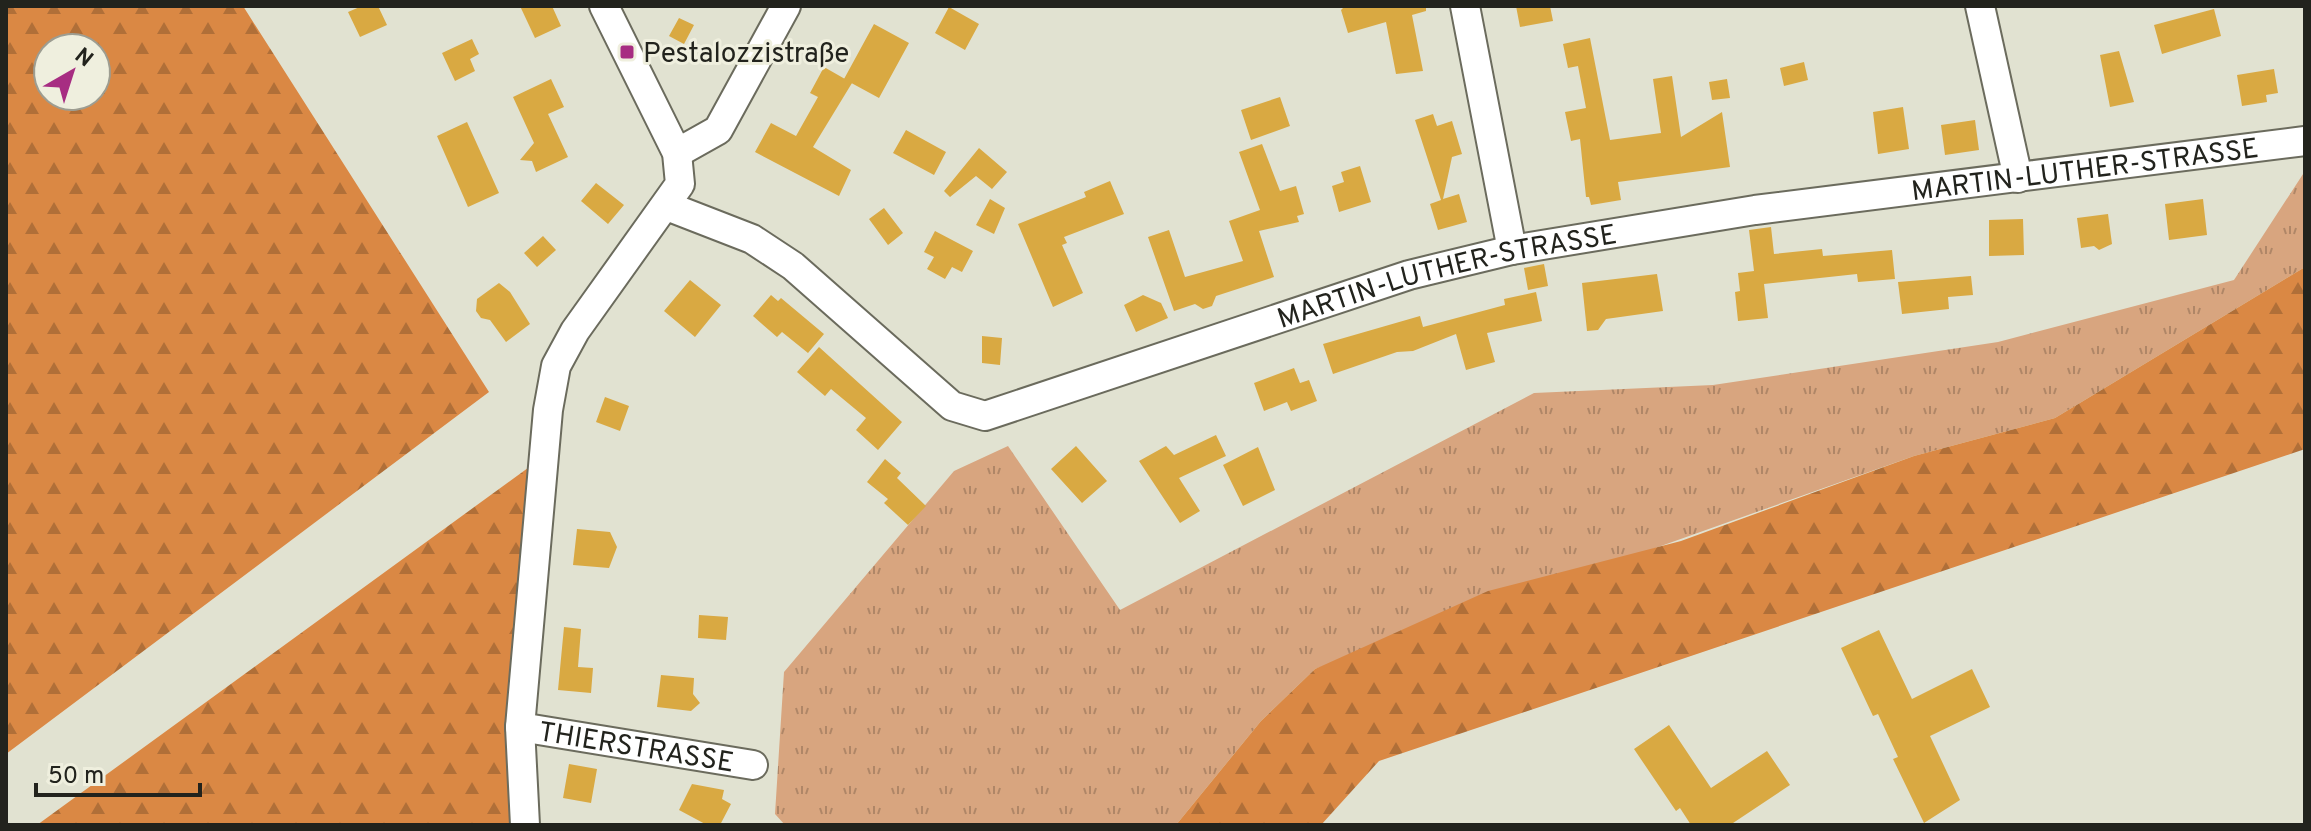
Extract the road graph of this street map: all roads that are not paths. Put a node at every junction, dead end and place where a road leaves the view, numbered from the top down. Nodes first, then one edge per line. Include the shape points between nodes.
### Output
1 (604, 6) edge
2 (786, 6) edge
3 (1465, 6) edge
4 (1980, 6) edge
5 (2305, 141) edge
6 (677, 153) junction
7 (2018, 178) junction
8 (667, 206) junction
9 (1512, 250) junction
10 (520, 727) junction
11 (753, 765) dead end
12 (525, 825) edge

1 - 6 street
2 - 6 street via 718,130
3 - 9 street
4 - 7 street
5 - 7 street, MARTIN-LUTHER-STRASSE
6 - 8 street via 680,184
7 - 9 street, MARTIN-LUTHER-STRASSE via 1755,210
8 - 9 street, MARTIN-LUTHER-STRASSE via 752,239 793,266 952,406 985,416 1409,275
8 - 10 street via 575,331 556,366
10 - 11 street, THIERSTRASSE
10 - 12 street

